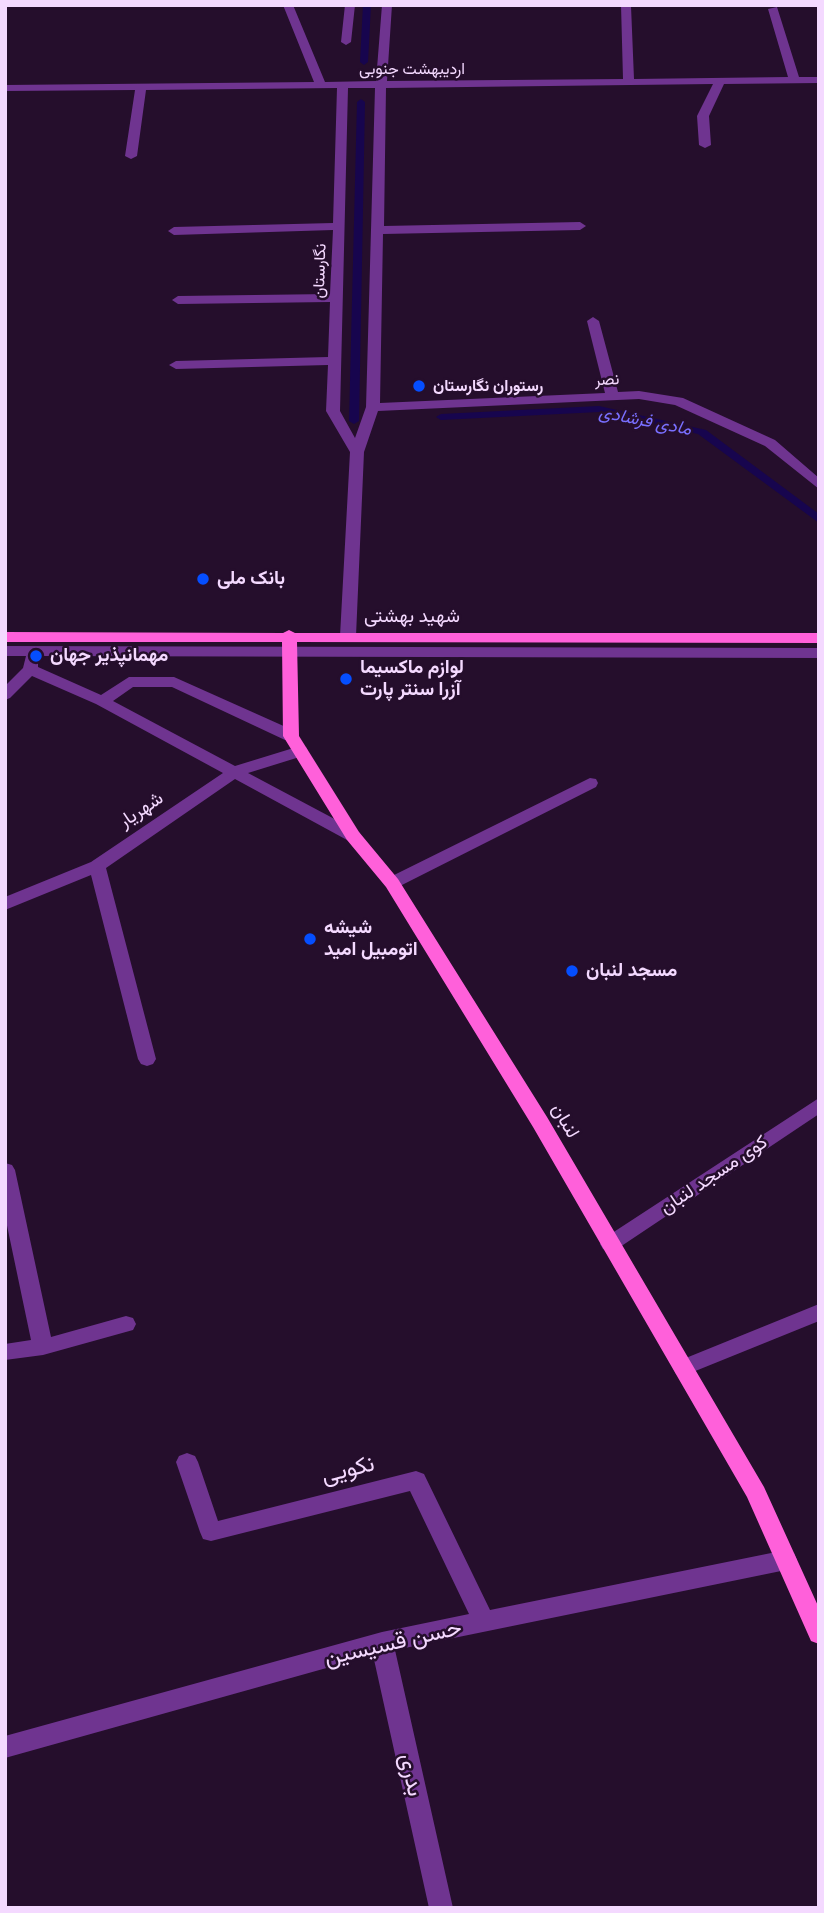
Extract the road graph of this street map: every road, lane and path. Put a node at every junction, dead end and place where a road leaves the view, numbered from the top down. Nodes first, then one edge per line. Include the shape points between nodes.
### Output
1 (288, 5) edge
2 (350, 5) edge
3 (387, 5) edge
4 (626, 6) edge
5 (773, 9) dead end
6 (346, 42) dead end
7 (819, 80) edge
8 (794, 81) junction
9 (629, 82) junction
10 (720, 82) junction
11 (321, 85) junction
12 (343, 85) junction
13 (381, 85) junction
14 (5, 88) edge
15 (141, 88) junction
16 (705, 145) dead end
17 (131, 156) dead end
18 (340, 226) junction
19 (580, 226) dead end
20 (378, 230) junction
21 (174, 231) dead end
22 (337, 298) junction
23 (178, 300) dead end
24 (593, 321) dead end
25 (334, 360) junction
26 (176, 365) dead end
27 (613, 397) junction
28 (373, 407) junction
29 (357, 452) junction
30 (819, 485) edge
31 (348, 636) junction
32 (5, 637) edge
33 (819, 638) edge
34 (289, 642) junction
35 (34, 644) junction
36 (5, 650) edge
37 (819, 653) edge
38 (30, 669) junction
39 (5, 695) edge
40 (102, 701) junction
41 (291, 736) junction
42 (300, 751) junction
43 (236, 771) junction
44 (590, 783) dead end
45 (353, 836) junction
46 (97, 866) junction
47 (391, 883) junction
48 (5, 904) edge
49 (147, 1059) dead end
50 (819, 1105) edge
51 (5, 1170) edge
52 (12, 1238) edge
53 (610, 1244) junction
54 (819, 1312) edge
55 (126, 1324) dead end
56 (43, 1347) junction
57 (5, 1352) edge
58 (683, 1368) junction
59 (187, 1462) dead end
60 (786, 1560) junction
61 (484, 1622) junction
62 (819, 1634) edge
63 (382, 1643) junction
64 (5, 1747) edge
65 (440, 1908) edge

1 - 11 street
2 - 6 street
3 - 13 street
4 - 9 street
5 - 8 street
7 - 8 street, اردیبهشت جنوبی
8 - 10 street, اردیبهشت جنوبی
9 - 10 street, اردیبهشت جنوبی
9 - 13 street, اردیبهشت جنوبی
10 - 16 street via 703,116
11 - 12 street, اردیبهشت جنوبی
11 - 15 street, اردیبهشت جنوبی
12 - 13 street, اردیبهشت جنوبی
12 - 18 street, نگارستان
13 - 20 street
14 - 15 street, اردیبهشت جنوبی
15 - 17 street
18 - 21 street
18 - 22 street, نگارستان
19 - 20 street
20 - 28 street
22 - 23 street
22 - 25 street, نگارستان
24 - 27 street
25 - 26 street
25 - 29 street, نگارستان via 333,411
27 - 28 street, نصر
27 - 30 street, نصر via 639,395 678,401 770,443
28 - 29 street
29 - 31 street
31 - 33 main road, شهید بهشتی
31 - 34 main road, شهید بهشتی
32 - 35 main road, شهید بهشتی
34 - 35 street, شهید بهشتی
34 - 37 street, شهید بهشتی
34 - 41 main road, لنبان
35 - 36 street, شهید بهشتی
35 - 38 street
38 - 39 street
38 - 40 street
40 - 41 street via 129,682 174,682
40 - 43 street
41 - 42 main road, لنبان
42 - 43 street, شهریار
42 - 45 main road, لنبان
43 - 45 street
43 - 46 street, شهریار
44 - 47 street
45 - 47 main road, لنبان
46 - 48 street, شهریار
46 - 49 street
47 - 53 main road, لنبان via 533,1110
50 - 53 street, کوی مسجد لنبان
51 - 52 street
52 - 56 street
53 - 58 main road, لنبان
54 - 58 street
55 - 56 street
56 - 57 street
58 - 60 main road, لنبان via 756,1493
59 - 61 street, نکویی via 211,1532 416,1480
60 - 61 street, حسن قسیسین
60 - 62 main road, لنبان
61 - 63 street, حسن قسیسین
63 - 64 street, حسن قسیسین
63 - 65 street, بدری

